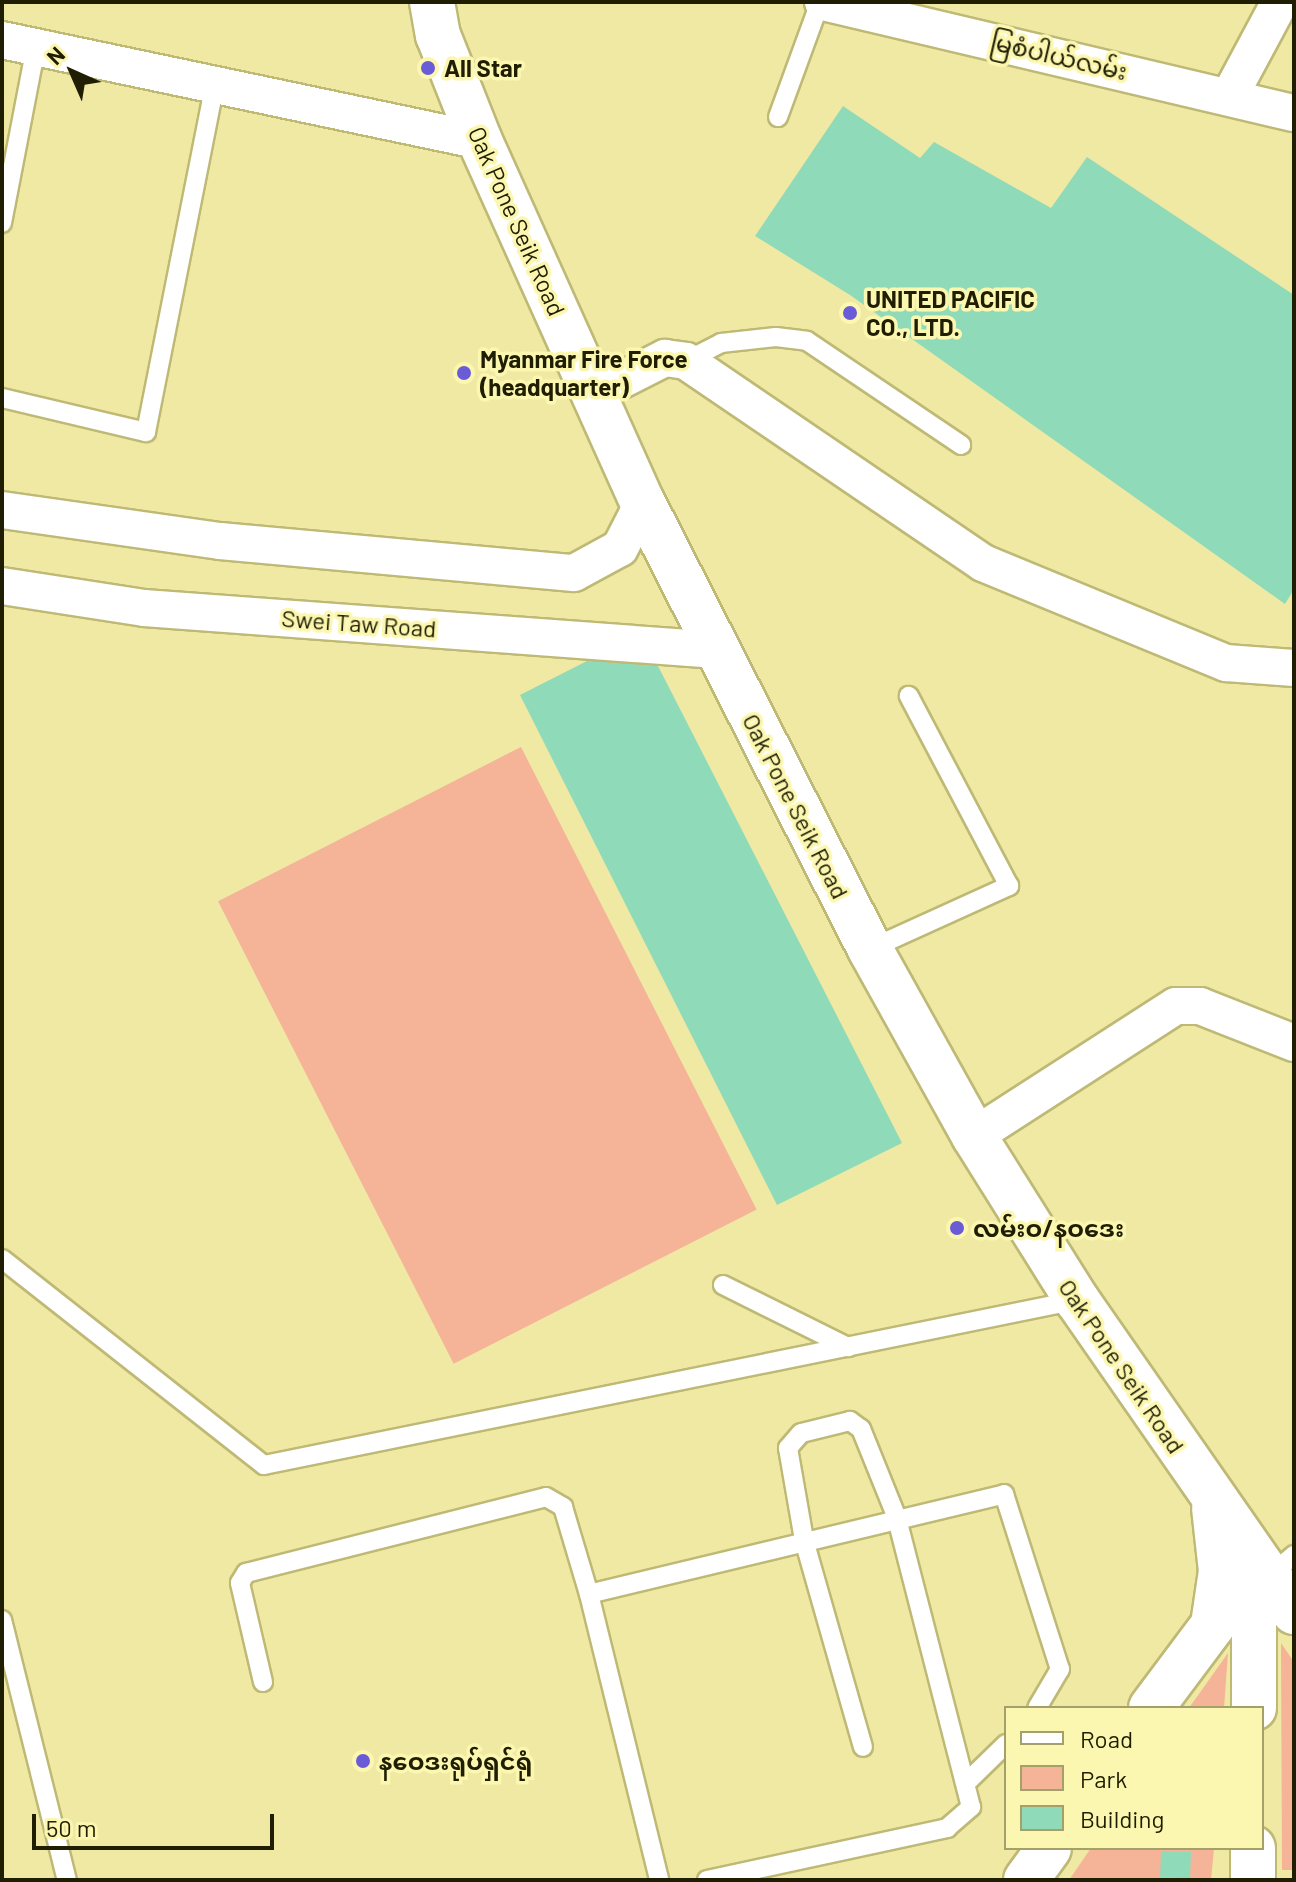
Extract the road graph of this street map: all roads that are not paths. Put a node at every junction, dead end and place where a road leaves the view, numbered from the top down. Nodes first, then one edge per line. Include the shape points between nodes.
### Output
1 (432, 2) edge
2 (822, 2) edge
3 (1280, 2) edge
4 (893, 10) edge
5 (19, 43) edge
6 (215, 82) junction
7 (1229, 97) junction
8 (1294, 113) edge
9 (778, 117) dead end
10 (480, 141) junction
11 (2, 223) edge
12 (686, 361) junction
13 (594, 394) junction
14 (2, 398) edge
15 (961, 445) dead end
16 (643, 503) junction
17 (2, 510) edge
18 (2, 586) edge
19 (716, 650) junction
20 (1294, 668) edge
21 (909, 696) dead end
22 (870, 949) junction
23 (1294, 1043) edge
24 (974, 1136) junction
25 (2, 1259) edge
26 (723, 1285) dead end
27 (1077, 1300) junction
28 (848, 1347) junction
29 (1213, 1501) junction
30 (897, 1518) junction
31 (804, 1540) junction
32 (1272, 1565) edge
33 (589, 1594) junction
34 (1294, 1612) edge
35 (2, 1620) edge
36 (263, 1682) dead end
37 (1038, 1706) edge
38 (1152, 1706) edge
39 (1254, 1706) edge
40 (1004, 1746) edge
41 (863, 1747) dead end
42 (966, 1783) junction
43 (1048, 1850) edge
44 (1253, 1850) edge
45 (67, 1880) edge
46 (659, 1880) edge
47 (707, 1880) edge
48 (1026, 1880) edge
49 (1253, 1880) edge

1 - 10 main road, Oak Pone Seik Road via 438,35
2 - 4 street, မြစံပါယ်လမ်း
2 - 9 lane
3 - 7 street
4 - 7 street, မြစံပါယ်လမ်း
5 - 6 street
5 - 11 lane
6 - 10 street
6 - 14 lane via 146,432
7 - 8 street, မြစံပါယ်လမ်း
10 - 13 main road, Oak Pone Seik Road
12 - 13 street via 665,358
12 - 15 lane via 721,343 776,337 807,341
12 - 20 street via 983,563 1226,663
13 - 16 main road, Oak Pone Seik Road
16 - 17 street via 620,548 574,573 220,541
16 - 19 main road, Oak Pone Seik Road
18 - 19 street, Swei Taw Road via 144,608
19 - 22 main road, Oak Pone Seik Road
21 - 22 lane via 1009,886
22 - 24 main road, Oak Pone Seik Road
23 - 24 street via 1200,1006 1176,1006
24 - 27 main road, Oak Pone Seik Road
25 - 28 lane via 264,1465
26 - 28 lane
27 - 28 lane
27 - 29 main road, Oak Pone Seik Road
29 - 32 main road, Oak Pone Seik Road
29 - 38 main road via 1221,1571 1213,1625
30 - 31 lane
30 - 31 lane via 861,1429 850,1421 801,1433 788,1448
30 - 37 lane via 1004,1494 1060,1669
30 - 42 lane
31 - 33 lane
31 - 41 lane
32 - 34 main road, Oak Pone Seik Road
32 - 39 main road
33 - 36 lane via 563,1507 546,1497 246,1573 240,1583
33 - 46 lane
35 - 45 lane
40 - 42 lane
42 - 47 lane via 971,1807 947,1828
43 - 48 main road
44 - 49 main road

